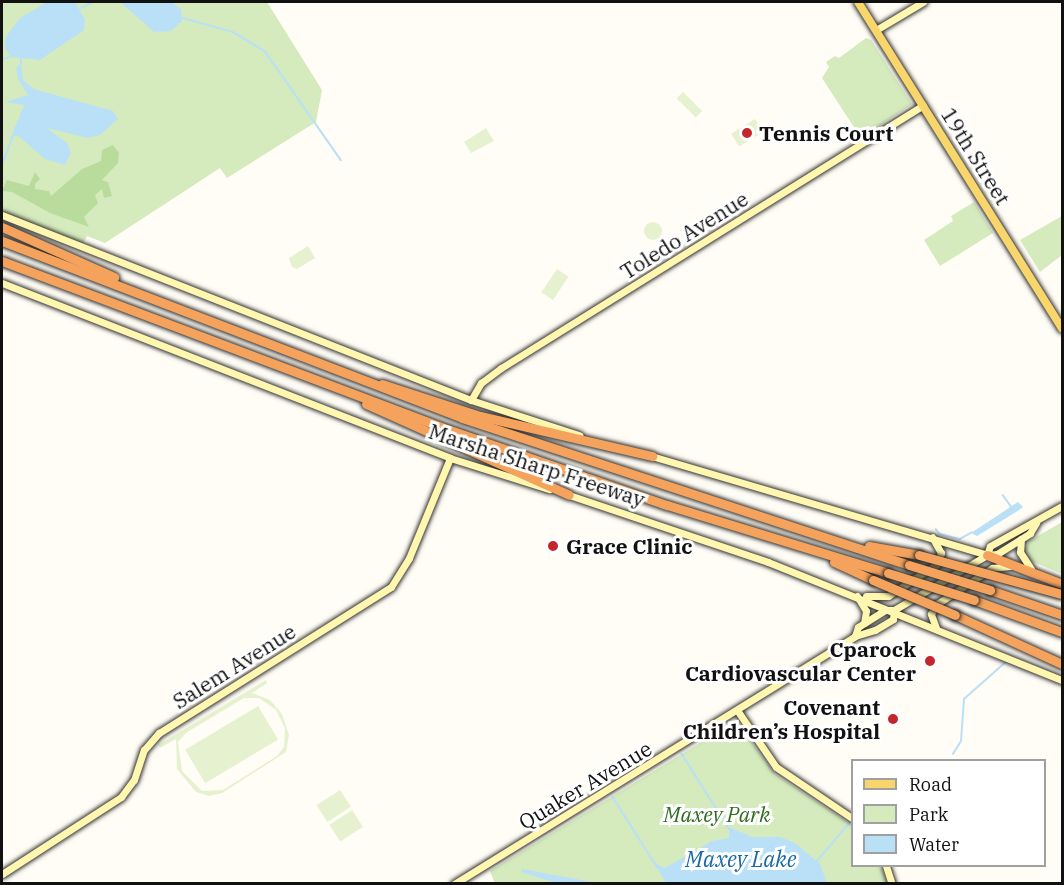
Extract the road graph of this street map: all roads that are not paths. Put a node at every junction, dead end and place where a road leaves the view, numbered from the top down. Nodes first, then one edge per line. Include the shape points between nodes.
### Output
1 (858, 2) edge
2 (923, 2) edge
3 (876, 30) junction
4 (923, 105) junction
5 (2, 215) edge
6 (2, 226) edge
7 (2, 241) edge
8 (2, 261) edge
9 (2, 283) edge
10 (127, 288) junction
11 (1062, 329) edge
12 (298, 373) junction
13 (364, 381) junction
14 (471, 400) junction
15 (652, 456) junction
16 (450, 458) junction
17 (569, 495) junction
18 (1062, 506) edge
19 (1035, 523) junction
20 (932, 537) junction
21 (1021, 539) junction
22 (840, 540) junction
23 (799, 546) junction
24 (987, 555) junction
25 (1031, 569) junction
26 (1062, 584) edge
27 (1062, 594) edge
28 (857, 596) junction
29 (894, 610) junction
30 (1062, 615) edge
31 (864, 624) junction
32 (936, 627) junction
33 (1062, 632) edge
34 (855, 636) junction
35 (1062, 664) edge
36 (1062, 680) edge
37 (737, 710) junction
38 (851, 817) edge
39 (886, 867) edge
40 (2, 874) edge
41 (454, 884) edge
42 (892, 884) edge

1 - 3 main road, 19th Street
2 - 3 main road
3 - 4 main road, 19th Street
4 - 11 main road, 19th Street
4 - 14 main road, Toledo Avenue via 501,368 481,383
5 - 14 main road, Marsha Sharp Freeway
6 - 10 highway via 114,277
7 - 10 highway, Marsha Sharp Freeway
8 - 12 highway, Marsha Sharp Freeway
9 - 16 main road, Marsha Sharp Freeway
10 - 13 highway, Marsha Sharp Freeway
12 - 17 highway
12 - 23 highway, Marsha Sharp Freeway via 579,475
13 - 15 highway via 395,386 480,416 545,433
13 - 22 highway, Marsha Sharp Freeway via 462,418
14 - 15 main road, Marsha Sharp Freeway
15 - 20 main road, Marsha Sharp Freeway
16 - 17 main road, Marsha Sharp Freeway
16 - 40 main road, Salem Avenue via 409,558 391,587 159,733 144,750 134,780 121,798
17 - 28 main road, Marsha Sharp Freeway
18 - 19 main road, Quaker Avenue
19 - 21 main road, Quaker Avenue via 1030,534
19 - 24 main road, Quaker Avenue via 1025,524 990,546
20 - 24 main road, Marsha Sharp Freeway
20 - 28 main road via 941,553 937,564 888,597
21 - 24 main road, Quaker Avenue via 997,554
21 - 25 main road via 1020,552
22 - 27 highway, bridge via 919,555
22 - 30 highway, Marsha Sharp Freeway, bridge
23 - 33 highway, Marsha Sharp Freeway, bridge via 974,600
23 - 35 highway, bridge
24 - 25 highway
24 - 29 main road, Quaker Avenue
25 - 26 highway
25 - 32 main road via 992,568 937,604 931,614
28 - 29 main road, Marsha Sharp Freeway
28 - 31 main road via 866,611
29 - 31 main road, Quaker Avenue via 885,610
29 - 32 main road, Marsha Sharp Freeway
29 - 34 main road, Quaker Avenue via 893,619 865,636
31 - 34 main road, Quaker Avenue
32 - 36 main road, Marsha Sharp Freeway
34 - 37 main road, Quaker Avenue
37 - 38 main road via 776,768
37 - 41 main road, Quaker Avenue
39 - 42 main road

